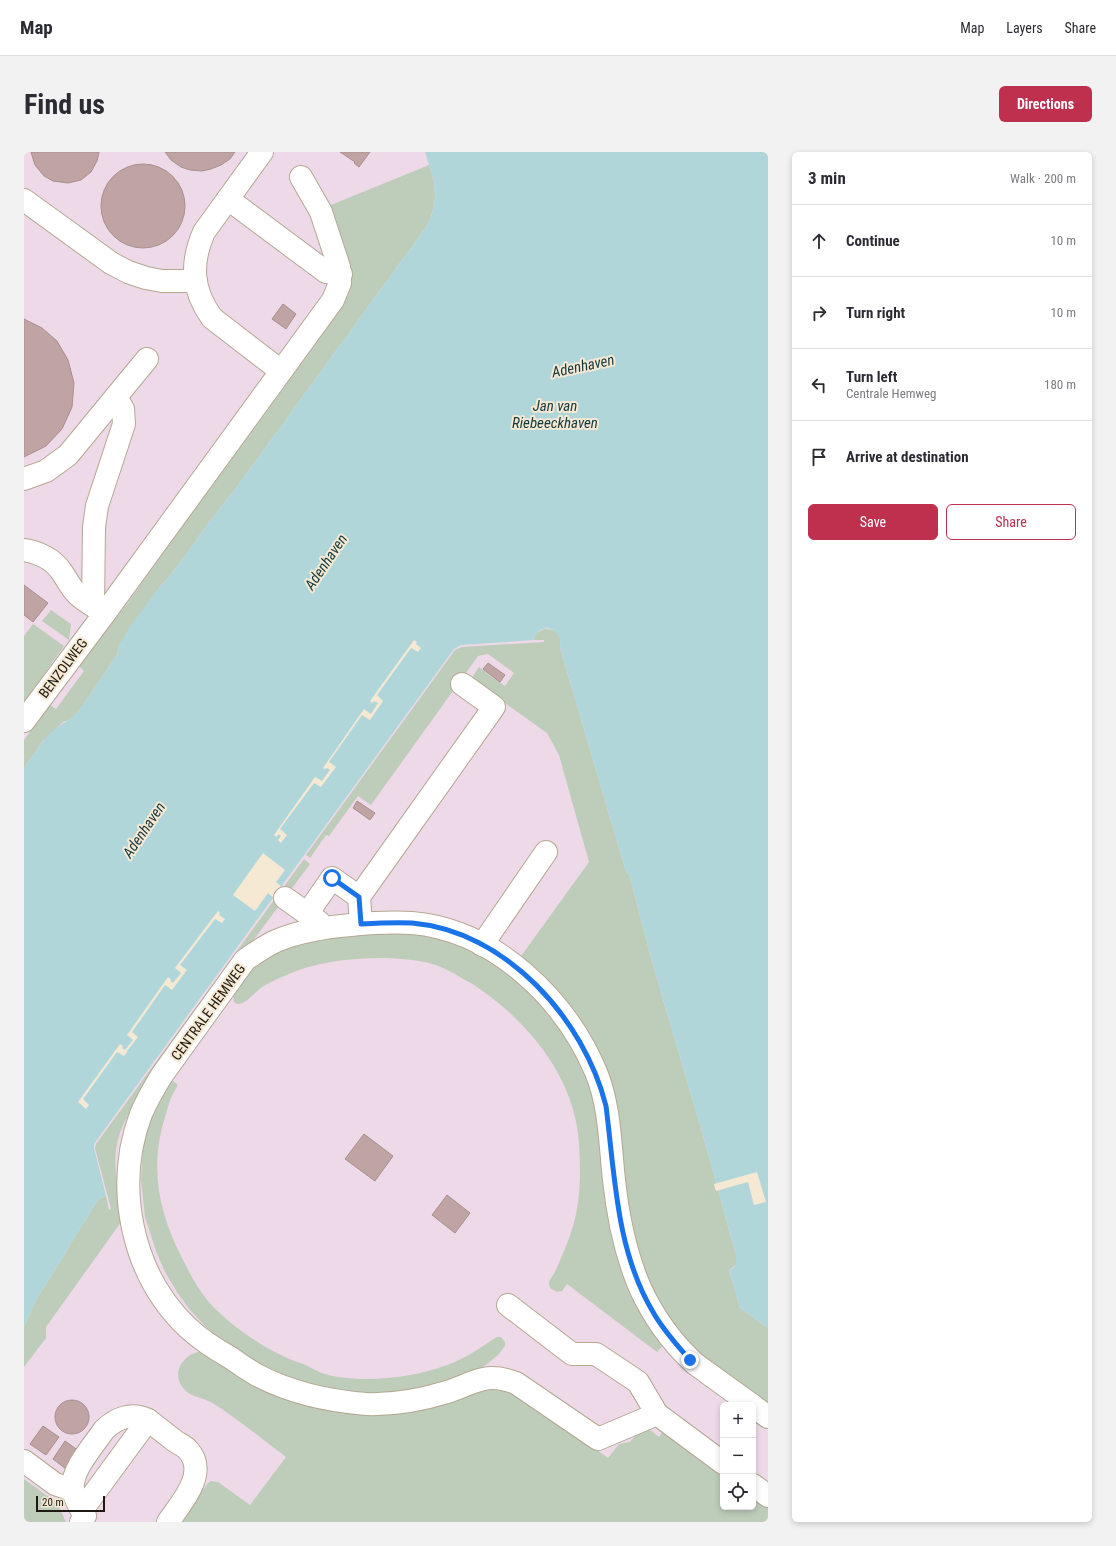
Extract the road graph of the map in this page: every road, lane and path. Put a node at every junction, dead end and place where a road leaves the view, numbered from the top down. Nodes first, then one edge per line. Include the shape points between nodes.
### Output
1 (262, 152) edge
2 (301, 177) dead end
3 (24, 200) edge
4 (228, 200) junction
5 (341, 274) junction
6 (196, 281) junction
7 (147, 359) dead end
8 (281, 371) junction
9 (116, 397) junction
10 (24, 479) edge
11 (24, 550) edge
12 (99, 609) junction
13 (462, 684) dead end
14 (24, 722) edge
15 (546, 852) dead end
16 (359, 897) junction
17 (285, 898) dead end
18 (314, 922) junction
19 (361, 924) junction
20 (482, 944) junction
21 (508, 1305) dead end
22 (748, 1402) edge
23 (756, 1408) edge
24 (657, 1414) junction
25 (768, 1417) edge
26 (148, 1420) junction
27 (720, 1460) edge
28 (24, 1461) edge
29 (756, 1487) edge
30 (73, 1490) junction
31 (768, 1496) edge
32 (85, 1518) edge
33 (168, 1522) edge

1 - 4 street
2 - 5 street via 321,212
3 - 6 street via 111,263 128,272 162,281
4 - 5 street via 326,272
4 - 6 street via 204,232 199,244 195,268
5 - 8 street, BENZOLWEG via 333,300
6 - 8 street via 204,307 212,318
7 - 9 street
8 - 12 street, BENZOLWEG
9 - 10 street via 68,455 46,471
9 - 12 street via 123,409 124,424 97,506 95,520
11 - 12 street via 41,555 52,562 78,595
12 - 14 street, BENZOLWEG via 89,634
13 - 16 street via 494,707
15 - 20 street
16 - 18 street via 332,878
16 - 19 street
17 - 18 street
18 - 19 street, CENTRALE HEMWEG
18 - 24 street, CENTRALE HEMWEG via 245,960 162,1075 142,1114 130,1158 128,1181 132,1227 147,1272 171,1311 205,1342 257,1375 311,1396 368,1404 395,1403 421,1399 483,1378 495,1377 516,1383 598,1439
19 - 20 street, CENTRALE HEMWEG via 413,923 451,932
20 - 22 street, CENTRALE HEMWEG via 511,963 535,984 565,1019 590,1060 606,1106 616,1198 626,1244 632,1268 653,1313 690,1360
21 - 24 street via 572,1354 596,1354 638,1382
23 - 25 street, CENTRALE HEMWEG
24 - 27 street
26 - 30 street via 133,1416 123,1417 109,1424 79,1467 73,1482
26 - 32 street
26 - 33 street via 188,1450 195,1467 193,1484
28 - 30 street via 56,1484
29 - 31 street
30 - 32 street

